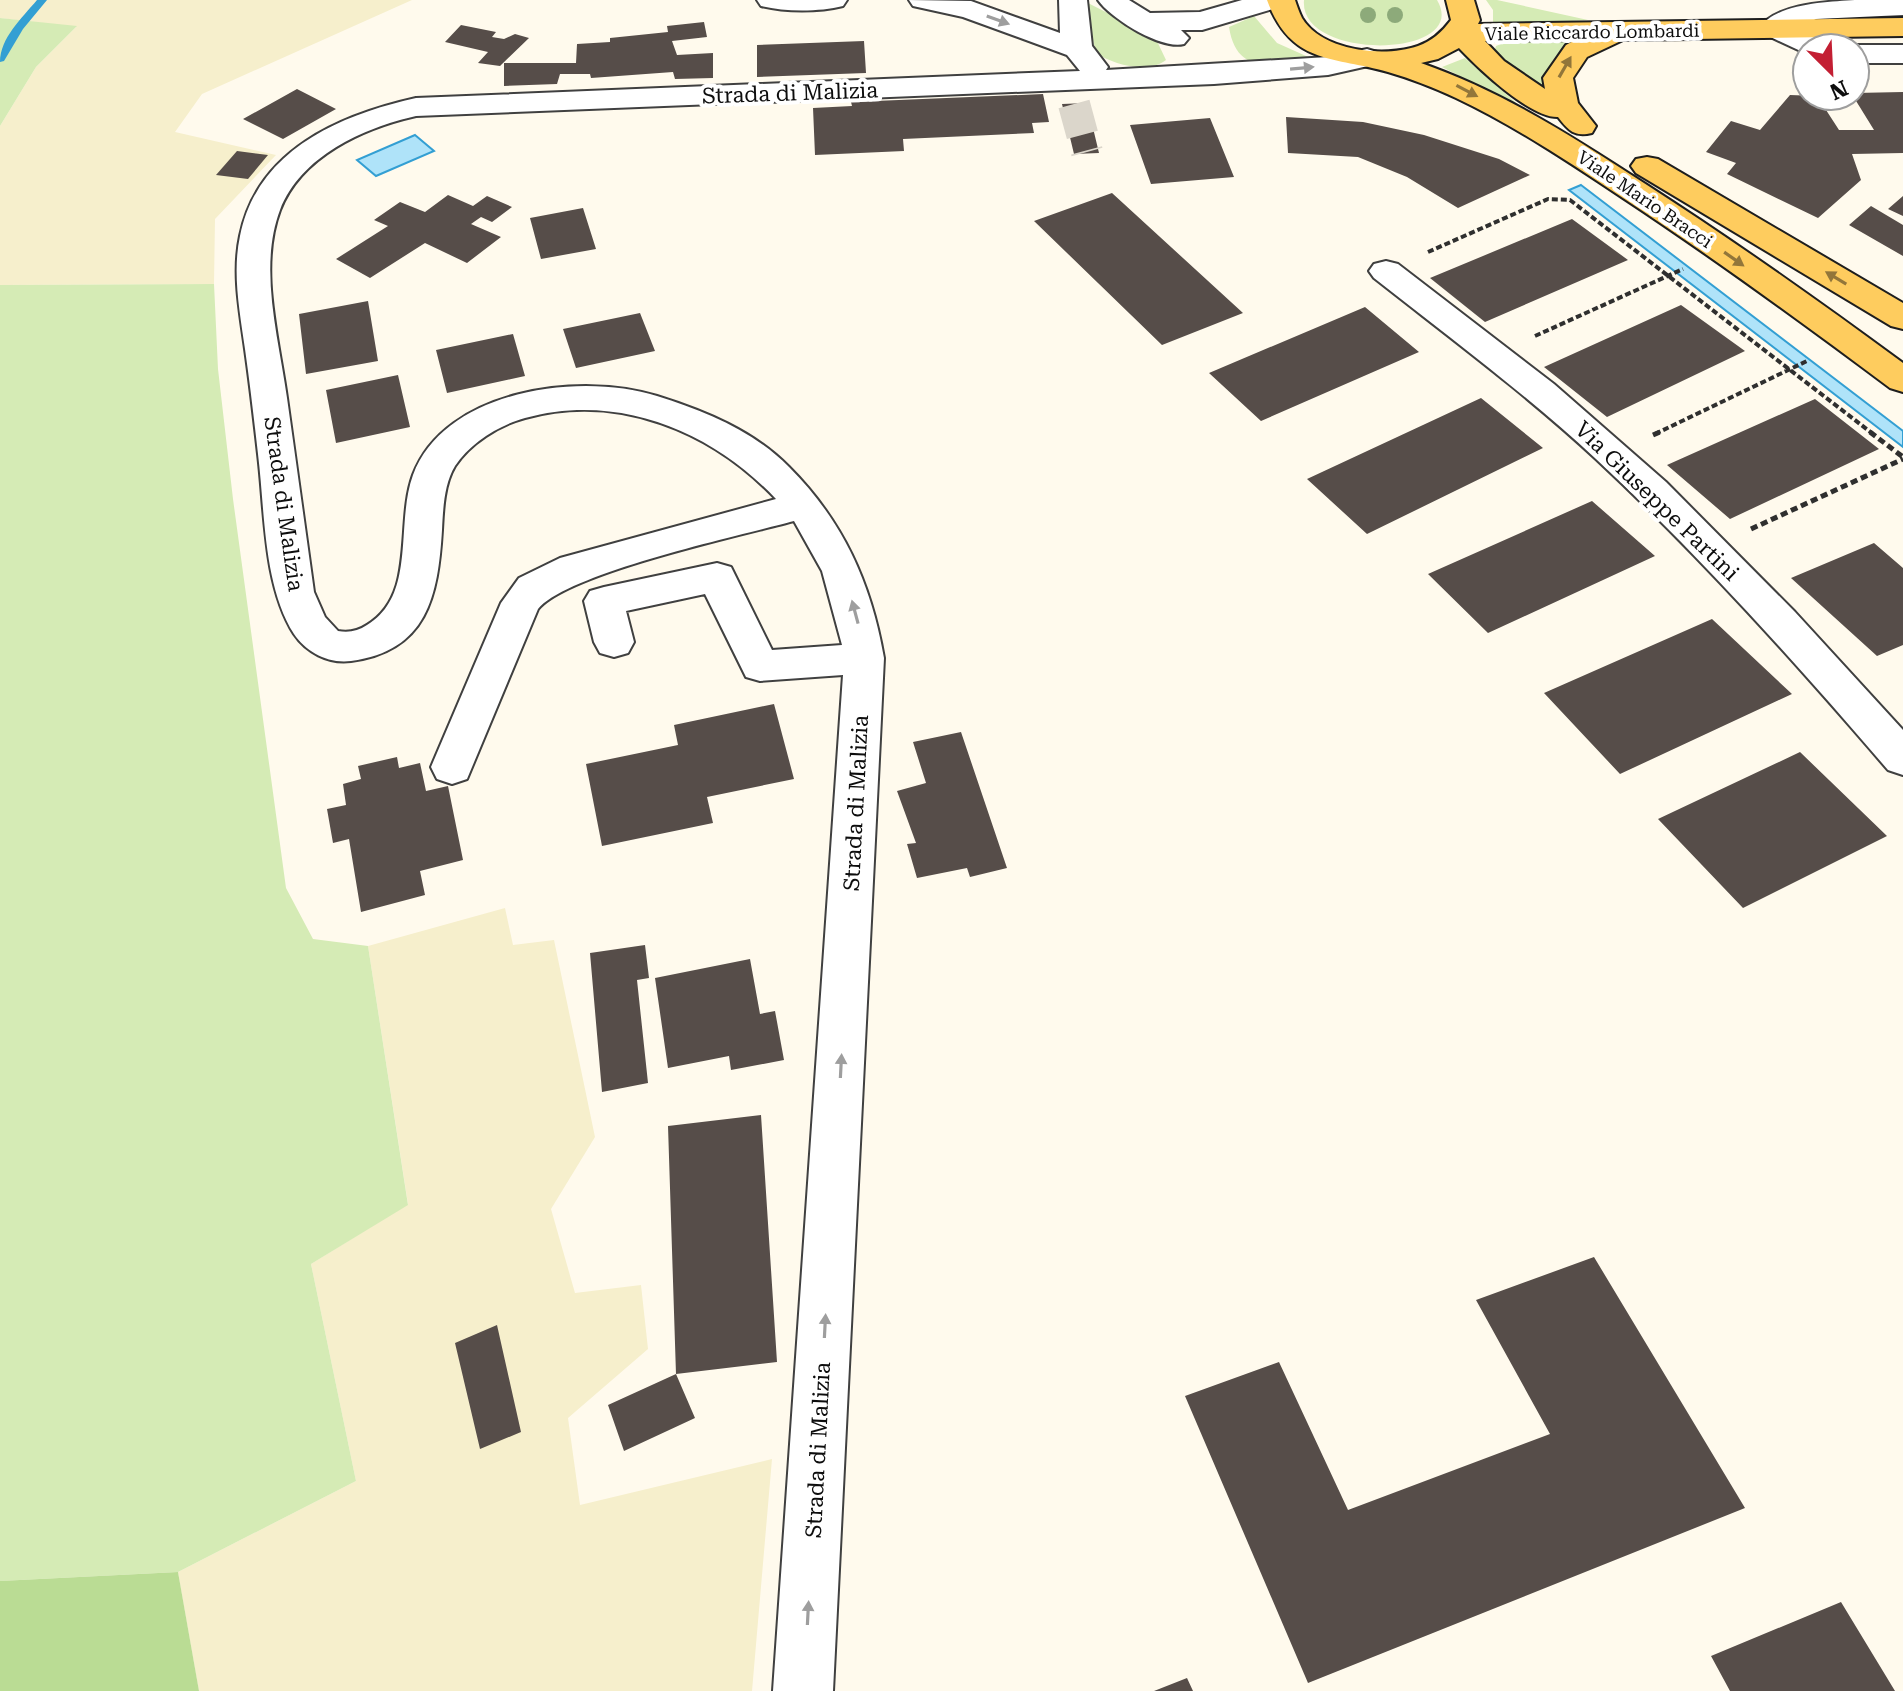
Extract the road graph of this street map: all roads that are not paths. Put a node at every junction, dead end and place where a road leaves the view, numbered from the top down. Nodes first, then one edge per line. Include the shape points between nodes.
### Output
1 (771, 0) edge
2 (833, 0) edge
3 (923, 0) edge
4 (1073, 0) edge
5 (1112, 0) edge
6 (1273, 0) edge
7 (1281, 0) edge
8 (1460, 0) edge
9 (1840, 0) edge
10 (1558, 5) dead end
11 (1869, 6) junction
12 (1903, 6) edge
13 (1202, 21) junction
14 (1150, 22) junction
15 (1903, 27) edge
16 (1723, 28) junction
17 (1774, 28) junction
18 (1621, 31) junction
19 (1461, 33) junction
20 (1791, 36) edge
21 (1077, 49) junction
22 (1871, 54) edge
23 (1903, 54) edge
24 (1367, 58) junction
25 (1240, 73) junction
26 (1151, 78) junction
27 (1582, 127) junction
28 (1386, 271) road end
29 (1903, 318) edge
30 (1903, 380) edge
31 (803, 505) junction
32 (614, 642) dead end
33 (864, 658) junction
34 (1903, 758) edge
35 (452, 767) dead end
36 (803, 1691) edge

1 - 2 street
3 -> 21 street via 971,10
4 - 21 street
5 - 14 street
6 - 13 street
7 - 24 main road, Viale Riccardo Lombardi via 1287,23 1312,43
8 - 19 main road, Viale Riccardo Lombardi via 1466,20
9 - 11 street
10 - 16 main road, Viale Riccardo Lombardi
11 - 12 street, Viale Riccardo Lombardi
11 - 17 street, Viale Riccardo Lombardi via 1811,11
13 - 14 street
13 - 25 street
14 - 26 street via 1173,38 1186,61 1183,68
15 - 17 main road, Viale Riccardo Lombardi
16 - 17 main road, Viale Riccardo Lombardi
16 - 18 main road, Viale Riccardo Lombardi
17 - 20 street
18 - 19 main road, Viale Riccardo Lombardi
27 -> 18 main road via 1563,104 1558,78 1576,51
19 - 24 main road, Viale Riccardo Lombardi via 1425,54
19 - 27 main road, Viale Mario Bracci via 1514,84
21 - 26 street via 1095,69
22 - 23 street
25 -> 24 street, Strada di Malizia
24 -> 30 main road, Viale Mario Bracci via 1448,82 1574,152
25 - 26 street, Strada di Malizia
26 - 31 street, Strada di Malizia via 1063,93 416,107 370,118 327,138 302,157 272,193 257,235 259,315 294,592 321,640 350,647 400,625 413,603 432,474 450,447 472,430 529,403 597,397 685,417 748,454
29 -> 27 main road, Viale Mario Bracci
28 - 34 street, Via Giuseppe Partini via 1612,454 1709,549
33 -> 31 street, Strada di Malizia via 858,614 846,580
31 - 35 street via 574,568 533,588 521,603
32 - 33 street via 604,601 717,577 760,666
36 -> 33 street, Strada di Malizia

